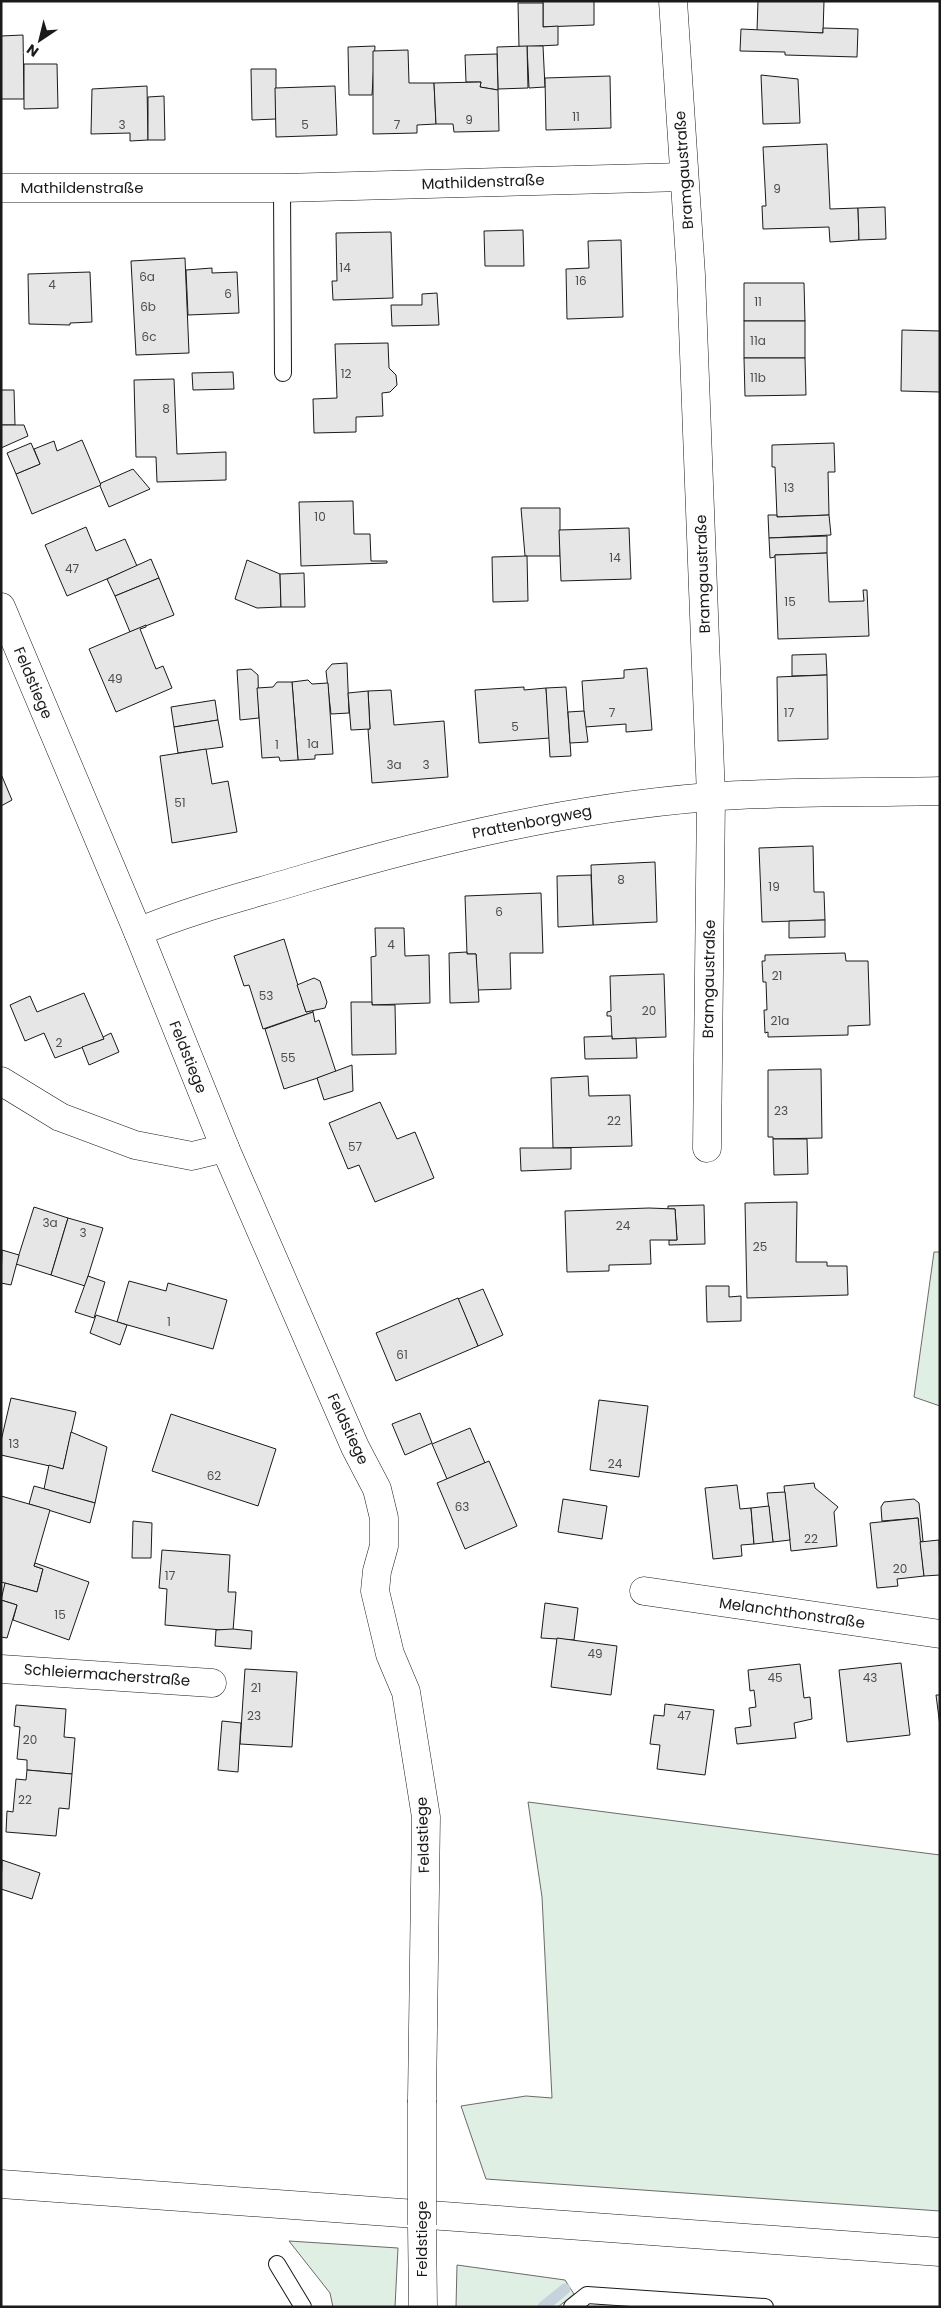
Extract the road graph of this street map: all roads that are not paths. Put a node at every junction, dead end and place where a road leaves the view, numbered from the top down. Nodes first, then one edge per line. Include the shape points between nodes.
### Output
1 (673, 1) edge
2 (684, 176) junction
3 (1, 188) edge
4 (282, 188) junction
5 (283, 373) dead end
6 (1, 607) edge
7 (940, 791) edge
8 (711, 797) junction
9 (138, 932) junction
10 (1, 1081) edge
11 (225, 1148) junction
12 (707, 1148) dead end
13 (644, 1591) dead end
14 (940, 1634) edge
15 (1, 1669) edge
16 (212, 1683) dead end
17 (1, 2184) edge
18 (940, 2252) edge
19 (277, 2264) dead end
20 (303, 2307) edge
21 (423, 2307) edge
22 (572, 2307) edge
23 (765, 2307) edge

1 - 2 street, Bramgaustraße
2 - 4 street, Mathildenstraße
2 - 8 street, Bramgaustraße via 691,275
3 - 4 street, Mathildenstraße
4 - 5 lane
6 - 9 street, Feldstiege
7 - 8 street, Prattenborgweg
8 - 9 street, Prattenborgweg via 612,807 496,828 288,883 175,916
8 - 12 street, Bramgaustraße
9 - 11 street, Feldstiege
10 - 11 street via 60,1117 135,1145 192,1156
11 - 21 street, Feldstiege, bridge via 355,1447 377,1489 384,1518 384,1546 375,1591 390,1654 406,1692 426,1817
13 - 14 street, Melanchthonstraße
15 - 16 street, Schleiermacherstraße
17 - 18 street
19 - 20 lane
22 - 23 lane via 587,2295

